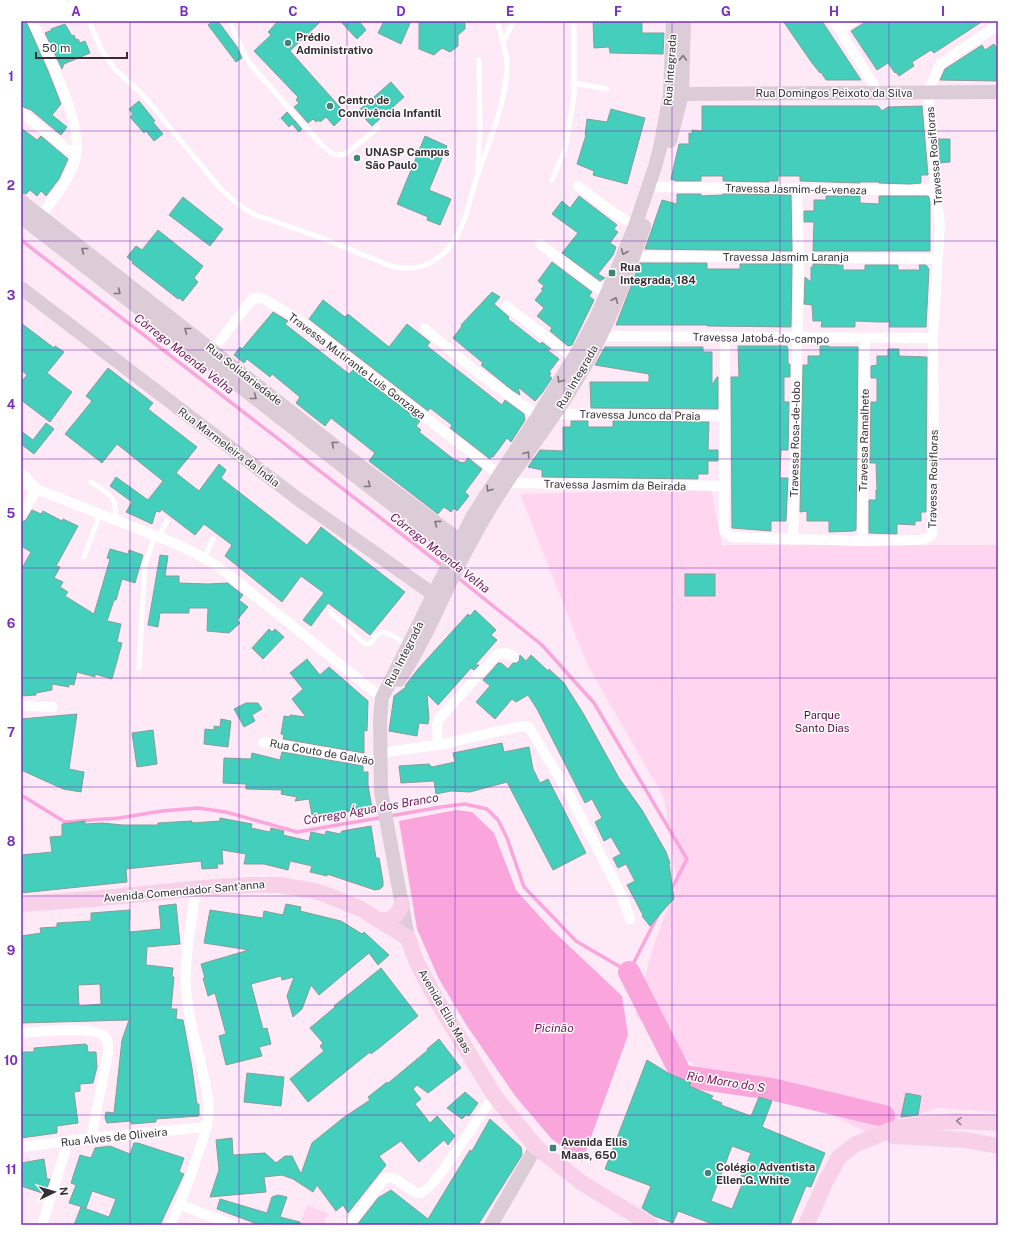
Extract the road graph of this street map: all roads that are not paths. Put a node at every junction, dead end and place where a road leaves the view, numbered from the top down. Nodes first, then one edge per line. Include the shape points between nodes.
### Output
1 (32, 21) edge
2 (89, 21) edge
3 (229, 21) edge
4 (498, 21) edge
5 (514, 21) edge
6 (574, 21) edge
7 (673, 21) edge
8 (684, 21) edge
9 (834, 21) edge
10 (854, 21) edge
11 (998, 26) edge
12 (840, 30) junction
13 (503, 42) junction
14 (479, 60) dead end
15 (574, 83) junction
16 (608, 90) dead end
17 (878, 92) junction
18 (928, 92) junction
19 (998, 92) edge
20 (676, 94) junction
21 (21, 112) edge
22 (378, 128) dead end
23 (76, 156) junction
24 (477, 174) junction
25 (552, 180) dead end
26 (578, 186) dead end
27 (658, 187) junction
28 (797, 188) junction
29 (935, 188) junction
30 (21, 201) edge
31 (21, 216) edge
32 (36, 221) junction
33 (635, 226) junction
34 (540, 244) dead end
35 (634, 256) junction
36 (799, 257) junction
37 (937, 258) junction
38 (21, 288) edge
39 (606, 294) junction
40 (506, 306) dead end
41 (425, 329) dead end
42 (594, 334) junction
43 (725, 337) junction
44 (797, 338) junction
45 (933, 338) junction
46 (865, 339) junction
47 (209, 355) junction
48 (574, 358) junction
49 (556, 414) junction
50 (538, 416) junction
51 (725, 416) junction
52 (21, 473) edge
53 (502, 479) junction
54 (91, 482) dead end
55 (21, 483) edge
56 (725, 486) junction
57 (37, 489) junction
58 (100, 514) junction
59 (21, 516) edge
60 (116, 520) junction
61 (167, 521) dead end
62 (157, 536) junction
63 (213, 539) dead end
64 (793, 540) junction
65 (862, 541) junction
66 (458, 554) junction
67 (84, 557) dead end
68 (204, 558) junction
69 (439, 594) junction
70 (330, 612) dead end
71 (408, 646) junction
72 (514, 657) dead end
73 (139, 668) dead end
74 (384, 699) junction
75 (21, 706) edge
76 (53, 707) dead end
77 (263, 742) dead end
78 (438, 745) junction
79 (380, 757) junction
80 (196, 888) junction
81 (21, 904) edge
82 (402, 904) junction
83 (630, 919) dead end
84 (378, 920) junction
85 (408, 938) junction
86 (21, 1033) edge
87 (494, 1095) junction
88 (998, 1123) edge
89 (207, 1127) junction
90 (876, 1136) junction
91 (91, 1138) junction
92 (68, 1142) junction
93 (998, 1146) edge
94 (21, 1147) edge
95 (536, 1147) junction
96 (181, 1205) junction
97 (42, 1225) edge
98 (170, 1225) edge
99 (179, 1225) edge
100 (234, 1225) edge
101 (348, 1225) edge
102 (491, 1225) edge
103 (651, 1225) edge
104 (806, 1225) edge

1 - 23 street via 65,96 72,119
2 - 24 lane via 101,49 115,69 144,96 219,187 234,201 256,215 399,269 419,268 439,258 458,234
3 - 22 lane via 249,63 333,155 345,154
4 - 13 lane
5 - 13 lane
6 - 15 lane
7 - 20 main road, Rua Integrada
20 -> 8 main road, Rua Integrada
9 - 12 street
10 - 12 street
11 - 18 street via 940,64
12 - 17 street
13 - 24 lane via 507,64 502,101
14 - 24 lane via 480,129
15 - 16 lane
15 - 25 lane via 565,150
17 - 18 main road, Rua Domingos Peixoto da Silva
17 - 20 main road, Rua Domingos Peixoto da Silva
18 - 19 main road, Rua Domingos Peixoto da Silva
18 - 29 street, Travessa Rosifloras
20 - 27 main road, Rua Integrada
20 - 33 main road, Rua Integrada
21 - 23 street
23 - 32 street via 66,179
26 - 33 street
27 - 28 street, Travessa Jasmim-de-veneza
27 - 35 main road, Rua Integrada
28 - 29 street, Travessa Jasmim-de-veneza
28 - 36 street, Travessa Rosa-de-lobo
29 - 37 street, Travessa Rosifloras via 940,224
30 - 32 main road, Rua Solidariedade
31 - 32 main road, Rua Solidariedade
32 - 47 main road, Rua Solidariedade
33 -> 39 main road, Rua Integrada
34 - 39 street
35 - 36 street, Travessa Jasmim Laranja
42 -> 35 main road, Rua Integrada
36 - 37 street, Travessa Jasmim Laranja
36 - 44 street, Travessa Rosa-de-lobo
37 - 45 street, Travessa Rosifloras
38 - 69 main road, Rua Marmeleira da Índia via 298,499
39 - 42 main road, Rua Integrada
40 - 48 street
41 - 50 street via 478,373
42 - 43 street, Travessa Jatobá-do-campo
42 - 48 main road, Rua Integrada
42 - 49 main road, Rua Integrada via 578,378
43 - 44 street, Travessa Jatobá-do-campo
43 - 51 street, Travessa Rosifloras
44 - 46 street, Travessa Jatobá-do-campo
44 - 64 street, Travessa Rosa-de-lobo
45 - 46 street, Travessa Jatobá-do-campo
45 - 65 street, Travessa Rosifloras via 932,535 919,540
46 - 65 street, Travessa Ramalhete
47 - 53 street, Travessa Mutirante Luís Gonzaga via 252,299 264,299 298,319
47 - 66 main road, Rua Solidariedade
48 -> 50 main road, Rua Integrada
49 - 51 street, Travessa Junco da Praia
53 -> 49 main road, Rua Integrada
50 - 53 main road, Rua Integrada
51 - 56 street, Travessa Rosifloras
52 - 57 street
53 - 56 street, Travessa Jasmim da Beirada
53 - 66 main road, Rua Integrada
54 - 60 lane via 109,494 116,508
55 - 57 street
56 - 64 street, Travessa Rosifloras via 724,530 727,534 733,537
57 - 58 street
57 - 59 street
58 - 60 street
58 - 67 lane
60 - 62 street
61 - 62 lane
62 - 68 street
62 - 73 lane via 145,564
63 - 68 lane
64 - 65 street, Travessa Rosifloras
66 - 69 main road, Rua Integrada
68 - 74 street via 224,571
69 - 71 main road, Rua Integrada
69 - 74 main road, Rua Integrada via 414,656
70 - 71 lane via 365,644 373,642 381,633 389,634
71 - 74 main road, Rua Integrada
72 - 78 street via 507,653 498,654 439,719
74 - 79 main road, Avenida Ellis Maas via 380,719
75 - 76 street
77 - 79 street, Rua Couto de Galvão
78 - 79 street, Rua Couto de Galvão
78 - 83 street, Rua Couto de Galvão via 522,726 529,727 569,794 622,896
79 - 82 main road, Avenida Ellis Maas via 381,791
80 - 81 main road, Avenida Comendador Sant'anna
80 - 84 main road, Avenida Comendador Sant'anna via 249,884 279,885 315,891 361,909
80 - 89 street via 186,988 208,1102
82 - 84 main road via 394,917
82 - 85 main road, Avenida Ellis Maas
84 - 85 main road, Avenida Comendador Sant'anna
85 - 87 main road, Avenida Ellis Maas via 417,963 441,1008
86 - 91 street via 83,1030 104,1036 108,1042 108,1053
87 - 95 main road, Avenida Ellis Maas
87 - 101 street via 426,1191 415,1192 394,1178 384,1179
88 -> 90 main road via 937,1122 893,1129
89 - 91 street, Rua Alves de Oliveira
89 - 96 street
90 - 93 main road via 942,1138
90 - 104 main road via 856,1144 839,1157
91 - 92 street, Rua Alves de Oliveira
92 - 94 street, Rua Alves de Oliveira
92 - 97 street
95 - 102 main road
95 - 103 main road, Avenida Ellis Maas via 582,1183
96 - 98 street
96 - 99 street
96 - 100 street

